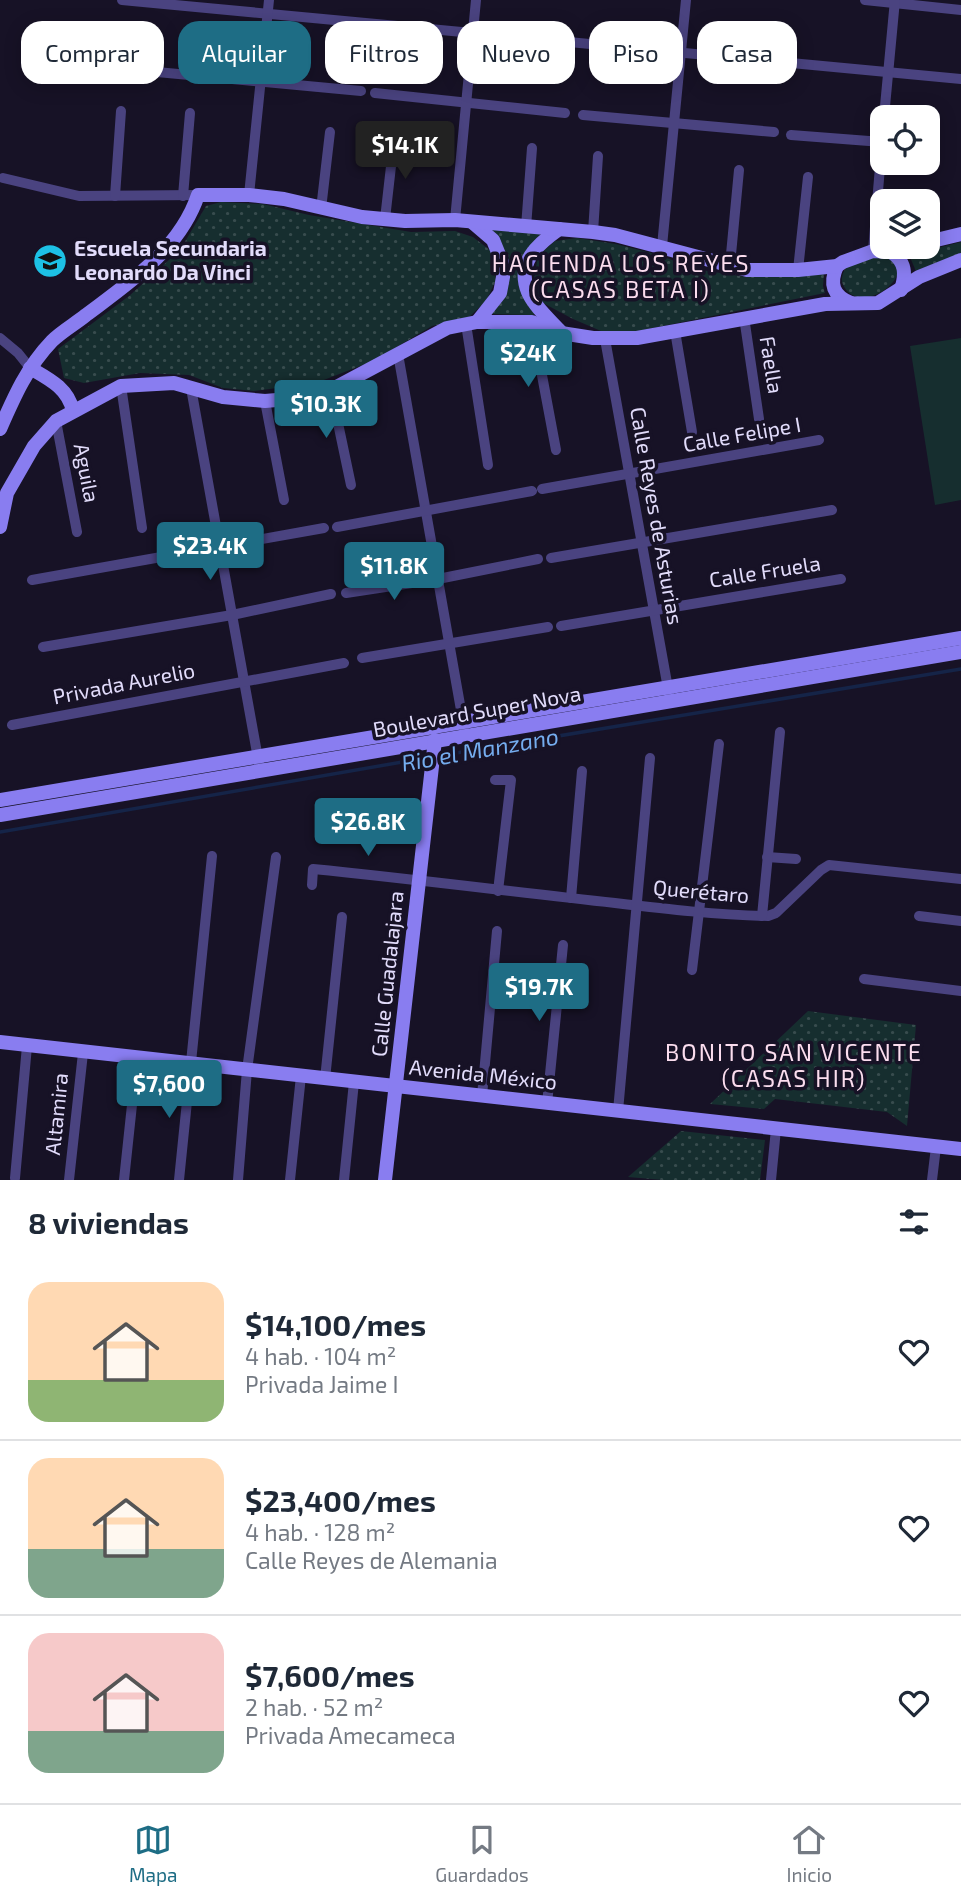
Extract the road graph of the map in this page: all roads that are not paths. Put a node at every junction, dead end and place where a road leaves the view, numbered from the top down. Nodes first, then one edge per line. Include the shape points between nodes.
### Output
1 (122, 0) edge
2 (270, 0) edge
3 (476, 0) edge
4 (687, 0) edge
5 (865, 0) edge
6 (895, 2) edge
7 (961, 10) edge
8 (268, 13) junction
9 (267, 21) edge
10 (474, 21) edge
11 (457, 31) edge
12 (683, 35) edge
13 (683, 52) edge
14 (888, 72) junction
15 (961, 79) edge
16 (261, 84) edge
17 (297, 84) edge
18 (468, 84) edge
19 (678, 84) edge
20 (361, 91) dead end
21 (375, 93) dead end
22 (466, 102) junction
23 (885, 105) edge
24 (121, 111) dead end
25 (190, 113) dead end
26 (565, 113) dead end
27 (583, 115) dead end
28 (674, 123) junction
29 (330, 132) dead end
30 (774, 132) dead end
31 (791, 135) dead end
32 (394, 139) dead end
33 (870, 141) edge
34 (532, 148) dead end
35 (598, 156) dead end
36 (738, 170) dead end
37 (808, 177) dead end
38 (3, 178) dead end
39 (198, 195) junction
40 (249, 195) junction
41 (115, 196) junction
42 (183, 196) junction
43 (321, 209) junction
44 (385, 219) junction
45 (455, 220) junction
46 (472, 222) junction
47 (526, 227) junction
48 (559, 229) junction
49 (593, 232) junction
50 (961, 234) edge
51 (940, 239) edge
52 (662, 246) junction
53 (870, 252) edge
54 (899, 259) edge
55 (961, 260) edge
56 (730, 265) junction
57 (837, 266) junction
58 (799, 270) junction
59 (901, 290) junction
60 (851, 303) junction
61 (744, 317) junction
62 (532, 322) junction
63 (471, 323) junction
64 (676, 331) junction
65 (561, 333) junction
66 (0, 338) edge
67 (605, 339) junction
68 (398, 354) junction
69 (30, 368) junction
70 (121, 386) junction
71 (191, 388) junction
72 (331, 390) junction
73 (265, 401) junction
74 (73, 411) junction
75 (759, 419) dead end
76 (56, 421) junction
77 (0, 429) edge
78 (691, 432) dead end
79 (819, 440) dead end
80 (555, 450) dead end
81 (488, 465) dead end
82 (629, 474) junction
83 (351, 485) dead end
84 (284, 500) dead end
85 (832, 510) dead end
86 (426, 511) junction
87 (0, 527) edge
88 (337, 527) dead end
89 (142, 528) dead end
90 (324, 528) dead end
91 (77, 532) dead end
92 (641, 543) junction
93 (220, 548) junction
94 (551, 558) dead end
95 (538, 559) dead end
96 (438, 579) junction
97 (841, 579) dead end
98 (32, 580) dead end
99 (346, 593) dead end
100 (331, 594) dead end
101 (653, 609) junction
102 (232, 615) junction
103 (561, 626) dead end
104 (548, 627) dead end
105 (961, 638) edge
106 (449, 644) junction
107 (43, 647) dead end
108 (961, 652) edge
109 (362, 658) dead end
110 (344, 663) dead end
111 (244, 681) junction
112 (669, 695) junction
113 (12, 725) dead end
114 (464, 729) junction
115 (780, 732) dead end
116 (435, 743) junction
117 (719, 744) dead end
118 (257, 755) junction
119 (650, 758) dead end
120 (260, 770) junction
121 (582, 771) dead end
122 (495, 780) dead end
123 (0, 800) edge
124 (0, 815) edge
125 (212, 856) dead end
126 (276, 857) dead end
127 (767, 857) junction
128 (796, 859) dead end
129 (420, 879) junction
130 (961, 879) edge
131 (312, 884) dead end
132 (498, 891) junction
133 (570, 898) junction
134 (636, 905) junction
135 (697, 911) junction
136 (762, 916) junction
137 (919, 916) dead end
138 (342, 917) dead end
139 (961, 921) edge
140 (497, 931) dead end
141 (563, 945) dead end
142 (692, 970) dead end
143 (864, 979) dead end
144 (961, 991) edge
145 (0, 1042) edge
146 (27, 1045) junction
147 (83, 1053) junction
148 (137, 1058) junction
149 (191, 1064) junction
150 (247, 1070) junction
151 (301, 1076) junction
152 (325, 1079) junction
153 (354, 1082) junction
154 (397, 1087) junction
155 (482, 1096) junction
156 (547, 1104) junction
157 (618, 1111) junction
158 (776, 1129) junction
159 (936, 1147) junction
160 (961, 1149) edge
161 (15, 1178) edge
162 (69, 1180) edge
163 (124, 1180) edge
164 (179, 1180) edge
165 (238, 1180) edge
166 (290, 1180) edge
167 (344, 1180) edge
168 (385, 1180) edge
169 (771, 1180) edge
170 (932, 1180) edge

1 - 8 street
2 - 8 street
3 - 10 street
4 - 12 street
5 - 6 street
6 - 7 street
6 - 14 street
8 - 9 street
8 - 11 street
13 - 14 street
14 - 15 street
14 - 23 street
16 - 40 street
17 - 20 street
18 - 22 street
19 - 28 street
21 - 22 street
22 - 26 street
22 - 45 street
24 - 41 street
25 - 42 street
27 - 28 street
28 - 30 street
28 - 52 street
29 - 43 street
31 - 33 street
32 - 44 street
34 - 47 street
35 - 49 street
36 - 56 street
37 - 58 street
38 - 41 street via 79,196
39 - 40 street
39 - 42 street
39 - 69 street via 173,242 53,340
40 - 43 street
41 - 42 street
43 - 44 street
44 - 45 street
45 - 46 street
46 - 47 street
46 - 63 street via 493,240 503,277 500,293
47 - 48 street
48 - 49 street
48 - 65 street via 529,256 526,274 528,292
49 - 52 street
50 - 51 street
52 - 56 street
53 - 57 street
54 - 59 street via 905,270
55 - 59 street via 919,277
56 - 58 street via 747,270
57 - 58 street
57 - 60 street via 834,291
59 - 60 street via 878,303
60 - 61 street
61 - 64 street
61 - 75 street, Faella
62 - 63 street
62 - 65 street
62 - 80 street
63 - 68 street via 447,328
63 - 81 street
64 - 67 street
64 - 78 street
65 - 67 street
66 - 69 street
67 - 82 street, Calle Reyes de Asturias
68 - 72 street
68 - 86 street
69 - 74 street via 70,398
69 - 77 street
70 - 71 street via 174,383
70 - 74 street
70 - 89 street
71 - 73 street
71 - 93 street
72 - 73 street
72 - 83 street
73 - 84 street
74 - 76 street
76 - 87 street via 34,446 7,493
76 - 91 street, Aguila
79 - 82 street, Calle Felipe I
82 - 86 street, Calle Felipe I
82 - 92 street, Calle Reyes de Asturias
85 - 92 street
86 - 88 street, Calle Felipe I
86 - 96 street
90 - 93 street
92 - 94 street
92 - 101 street, Calle Reyes de Asturias
93 - 98 street
93 - 102 street
95 - 96 street
96 - 99 street
96 - 106 street
97 - 101 street, Calle Fruela
100 - 102 street
101 - 103 street, Calle Fruela
101 - 112 street, Calle Reyes de Asturias
102 - 107 street
102 - 111 street
104 - 106 street
105 - 112 street, Boulevard Super Nova
106 - 109 street
106 - 114 street
108 - 112 street, Boulevard Super Nova
110 - 111 street, Privada Aurelio
111 - 113 street, Privada Aurelio
111 - 118 street
112 - 114 street, Boulevard Super Nova
114 - 116 street, Boulevard Super Nova
114 - 118 street, Boulevard Super Nova
115 - 127 street
116 - 120 street, Boulevard Super Nova
116 - 129 street, Calle Guadalajara
117 - 135 street
118 - 120 street
118 - 123 street, Boulevard Super Nova
119 - 134 street
120 - 124 street, Boulevard Super Nova
121 - 133 street
122 - 132 street via 511,780
125 - 149 street
126 - 150 street
127 - 128 street
127 - 136 street
129 - 131 street, Querétaro via 313,869
129 - 132 street, Querétaro
129 - 154 street, Calle Guadalajara
130 - 136 street, Querétaro via 829,865 776,913
132 - 133 street, Querétaro
133 - 134 street, Querétaro
134 - 135 street, Querétaro
134 - 157 street
135 - 136 street, Querétaro
135 - 142 street
137 - 139 street
138 - 152 street
140 - 155 street
141 - 156 street
143 - 144 street
145 - 146 street, Avenida México
146 - 147 street, Avenida México
146 - 161 street
147 - 148 street, Avenida México
147 - 162 street, Altamira
148 - 149 street, Avenida México
148 - 163 street
149 - 150 street, Avenida México
149 - 164 street
150 - 151 street, Avenida México
150 - 165 street
151 - 152 street, Avenida México
151 - 166 street
152 - 153 street, Avenida México
153 - 154 street, Avenida México
153 - 167 street
154 - 155 street, Avenida México
154 - 168 street, Calle Guadalajara
155 - 156 street, Avenida México
156 - 157 street, Avenida México
157 - 158 street, Avenida México
158 - 159 street, Avenida México
158 - 169 street
159 - 160 street, Avenida México
159 - 170 street

